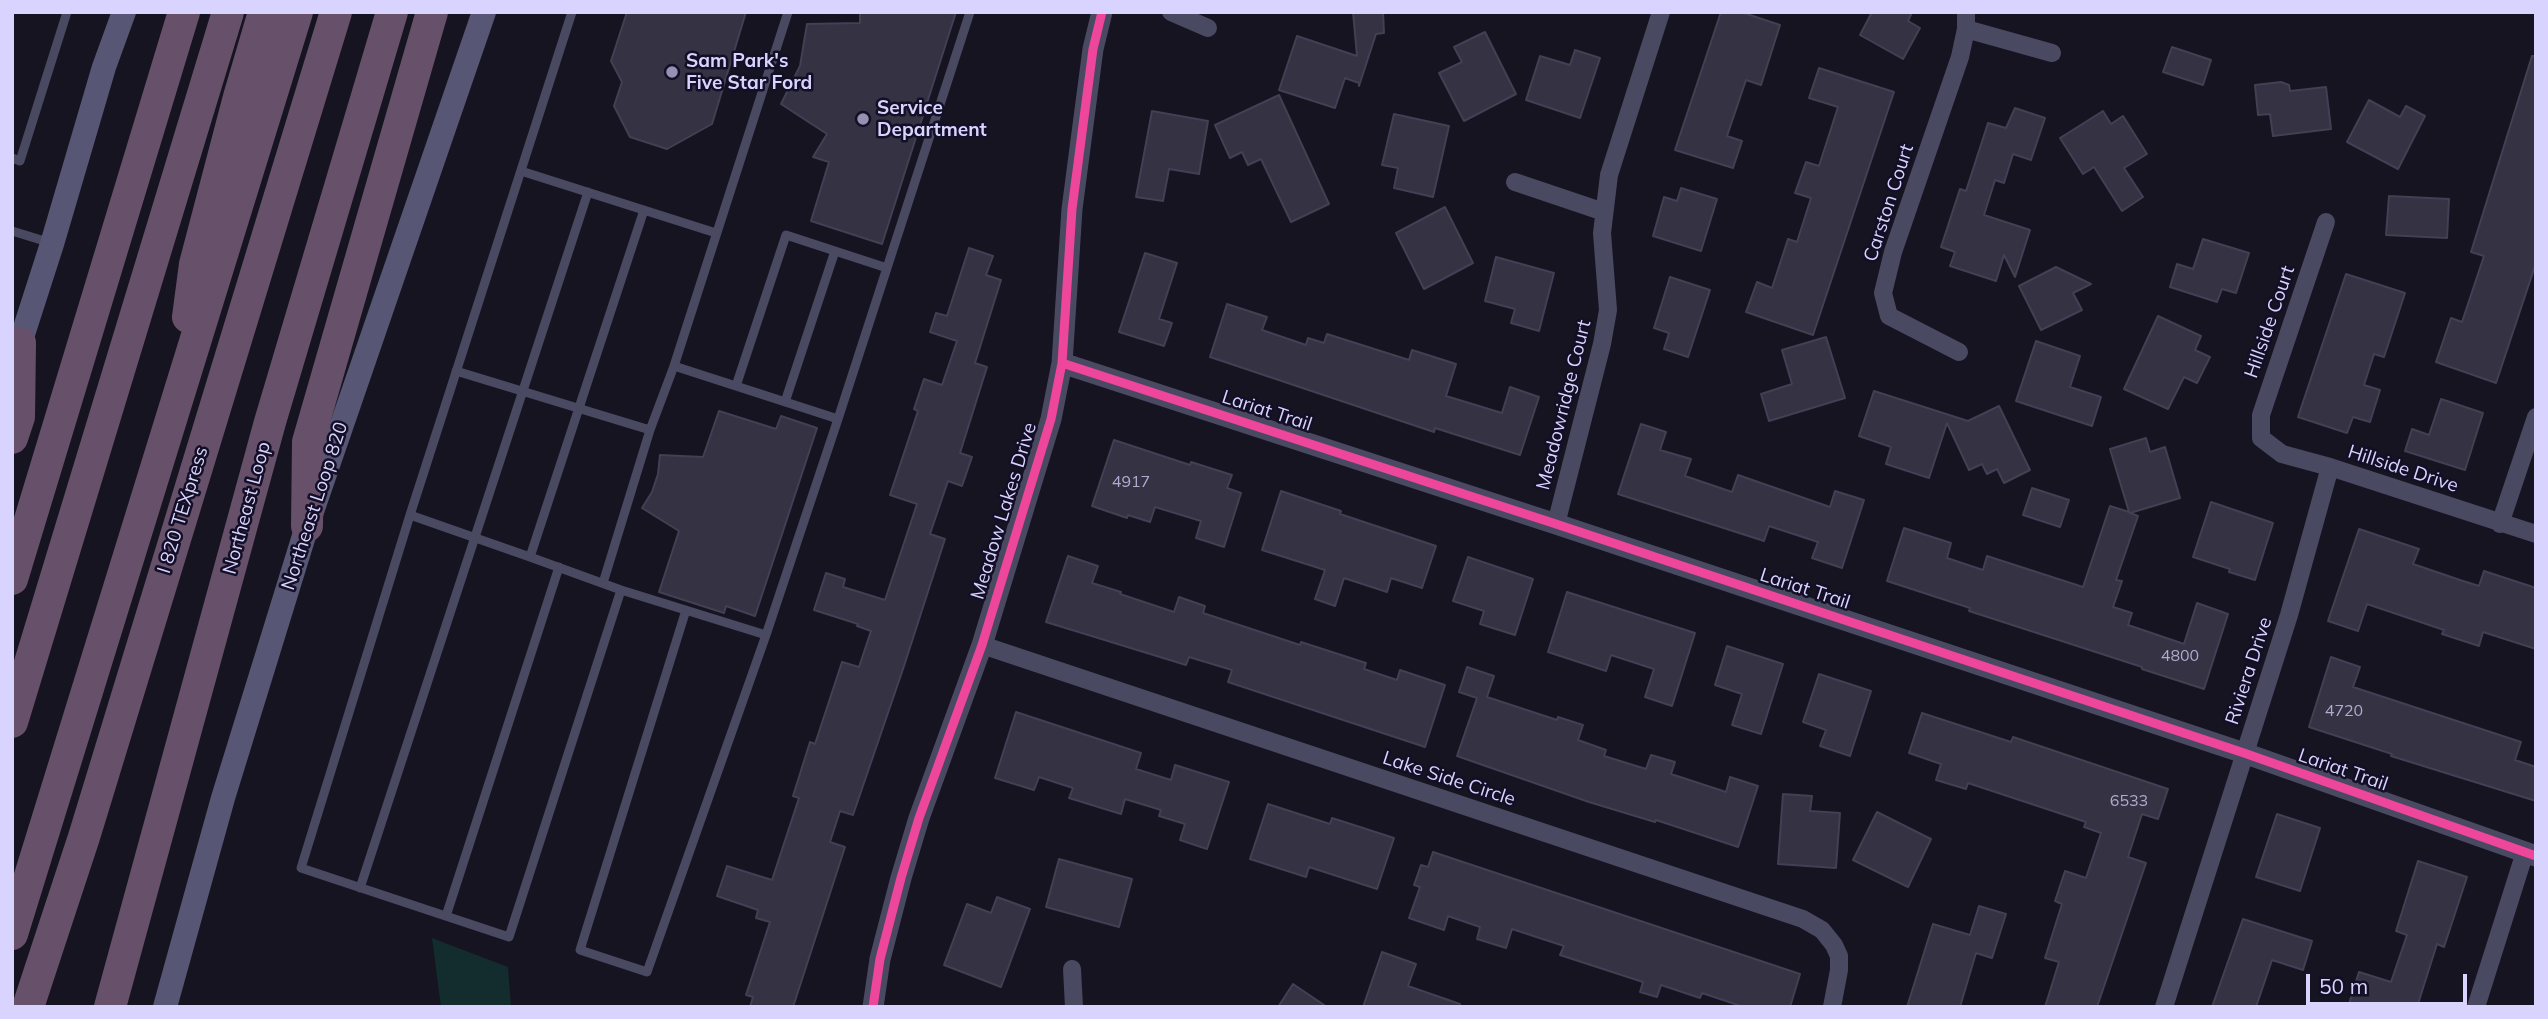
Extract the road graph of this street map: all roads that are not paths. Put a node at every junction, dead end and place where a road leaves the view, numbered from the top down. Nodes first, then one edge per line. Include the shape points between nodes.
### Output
1 (67, 12) edge
2 (124, 12) edge
3 (184, 12) edge
4 (228, 12) edge
5 (264, 12) edge
6 (297, 12) edge
7 (336, 12) edge
8 (392, 12) edge
9 (432, 12) edge
10 (484, 12) edge
11 (572, 12) edge
12 (788, 12) edge
13 (970, 12) edge
14 (1102, 12) edge
15 (1171, 12) edge
16 (1661, 12) edge
17 (1966, 21) edge
18 (1208, 28) dead end
19 (2052, 53) dead end
20 (12, 158) edge
21 (521, 171) junction
22 (1514, 182) dead end
23 (588, 192) junction
24 (644, 210) junction
25 (1604, 212) junction
26 (2326, 222) dead end
27 (12, 231) edge
28 (716, 233) junction
29 (52, 244) junction
30 (835, 251) junction
31 (887, 268) junction
32 (1959, 352) dead end
33 (16, 355) edge
34 (1062, 363) junction
35 (674, 366) junction
36 (457, 370) junction
37 (736, 386) junction
38 (522, 390) junction
39 (785, 402) junction
40 (579, 408) junction
41 (174, 412) junction
42 (2536, 417) edge
43 (838, 419) junction
44 (650, 430) junction
45 (12, 438) edge
46 (2261, 438) joint
47 (2330, 467) junction
48 (410, 514) junction
49 (1556, 524) junction
50 (2500, 524) junction
51 (307, 526) junction
52 (2536, 534) edge
53 (474, 538) junction
54 (530, 557) junction
55 (558, 567) junction
56 (12, 579) edge
57 (603, 583) junction
58 (621, 590) junction
59 (686, 610) junction
60 (766, 635) junction
61 (982, 645) junction
62 (12, 722) edge
63 (2244, 754) junction
64 (2530, 854) edge
65 (360, 888) junction
66 (446, 916) junction
67 (12, 934) edge
68 (1072, 969) dead end
69 (33, 999) edge
70 (110, 1007) edge
71 (166, 1007) edge
72 (873, 1007) edge
73 (1074, 1007) edge
74 (1832, 1007) edge
75 (2164, 1007) edge
76 (2476, 1007) edge

1 - 20 lane via 20,160
2 - 29 main road
3 - 56 highway
4 - 62 highway
5 - 41 highway via 195,264
6 - 41 highway, I 820 TEXpress
7 - 69 highway, I 820 TEXpress
8 - 70 highway, Northeast Loop via 270,422
9 - 51 highway via 308,442
10 - 51 main road, Northeast Loop 820
11 - 21 lane
12 - 28 lane
13 - 31 lane
14 - 34 street, Meadow Lakes Drive via 1072,209
15 - 18 street
16 - 25 street, Meadowridge Court via 1609,175
17 - 19 street, Carston Court
17 - 32 street, Carston Court via 1960,57 1883,293 1889,316
21 - 23 lane
21 - 36 lane
22 - 25 street
23 - 24 lane
23 - 38 lane
24 - 28 lane
24 - 40 lane
25 - 49 street, Meadowridge Court via 1608,310
26 - 46 street, Hillside Court via 2261,415
27 - 29 lane
28 - 35 lane
29 - 33 main road
30 - 31 lane
30 - 37 lane via 786,235
30 - 39 lane
31 - 43 lane
33 - 45 highway via 19,417
34 - 49 street, Lariat Trail
34 - 61 street, Meadow Lakes Drive via 1051,419
35 - 37 lane
35 - 44 lane
36 - 38 lane
36 - 48 lane
37 - 39 lane
38 - 40 lane
38 - 53 lane
39 - 43 lane
40 - 44 lane
40 - 54 lane
41 - 67 highway, I 820 TEXpress
42 - 50 street
43 - 60 lane
44 - 57 lane
46 - 47 street, Hillside Drive via 2282,454
47 - 50 street, Hillside Drive
47 - 63 street, Riviera Drive
48 - 53 lane
48 - 65 lane via 301,868
49 - 63 street, Lariat Trail
50 - 52 street, Hillside Drive
51 - 71 main road, Northeast Loop 820 via 223,798
53 - 54 lane
53 - 65 lane
54 - 55 lane
55 - 57 lane
55 - 66 lane
57 - 58 lane
58 - 59 lane
58 - 66 lane via 509,937
59 - 60 lane
59 - 60 lane via 580,950 647,972
61 - 72 street, Meadow Lakes Drive via 919,818 880,959
61 - 74 street, Lake Side Circle via 1803,919 1822,930 1839,956
63 - 64 street, Lariat Trail
63 - 75 street, Riviera Drive
64 - 76 street
65 - 66 lane
68 - 73 street

